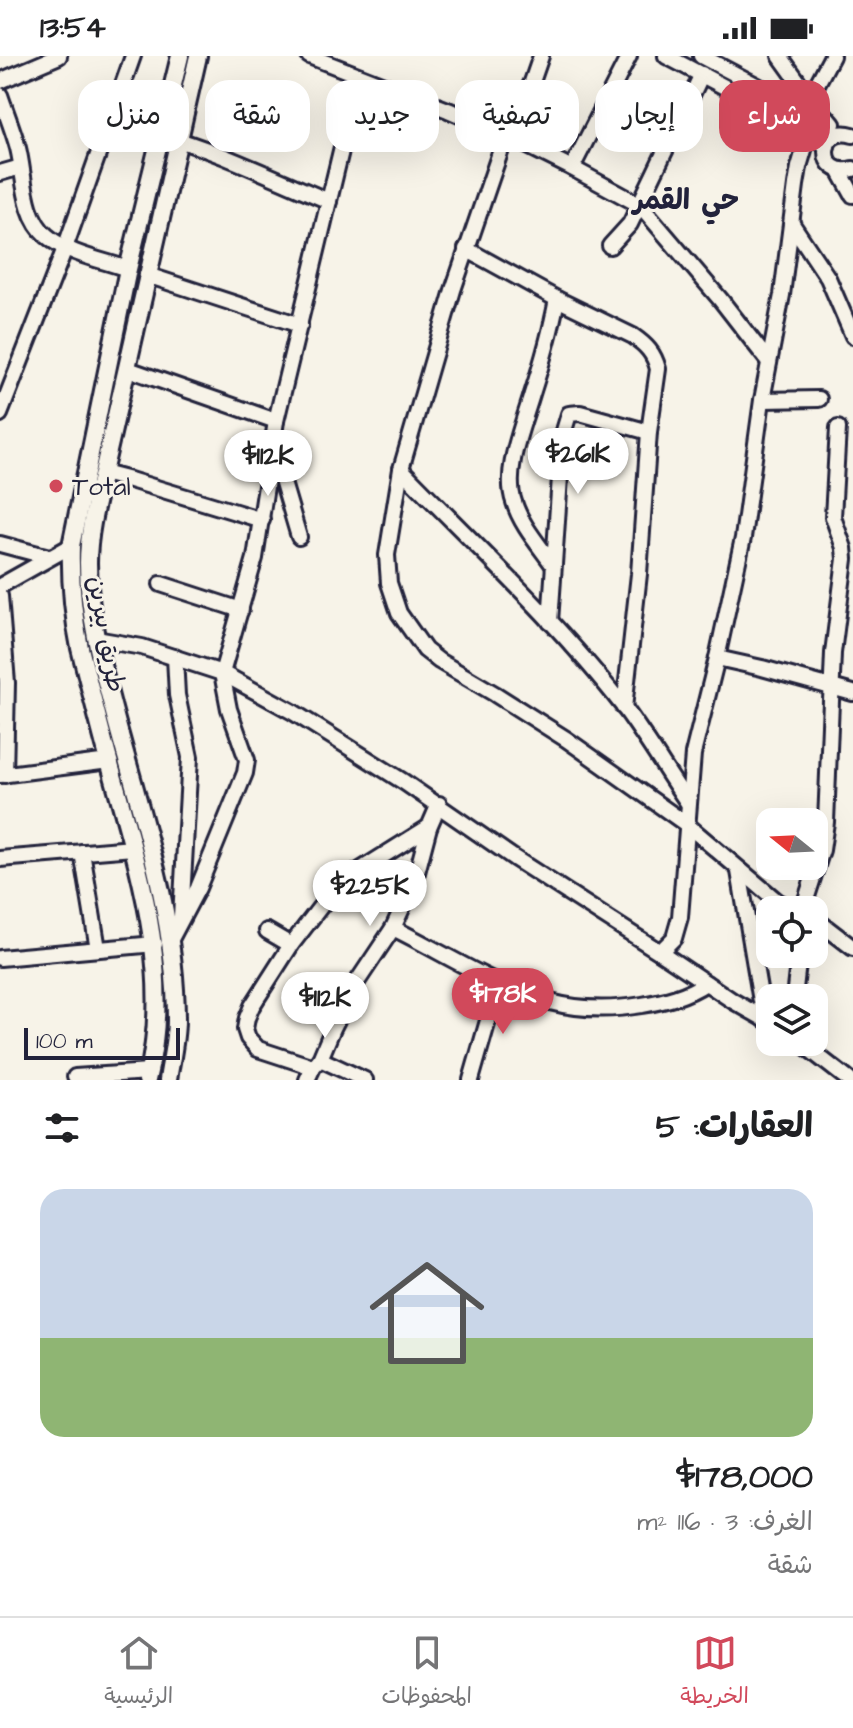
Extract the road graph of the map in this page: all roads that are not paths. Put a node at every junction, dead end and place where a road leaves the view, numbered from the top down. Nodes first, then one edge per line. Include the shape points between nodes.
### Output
1 (59, 56) edge
2 (133, 56) edge
3 (180, 56) edge
4 (198, 56) edge
5 (309, 56) edge
6 (541, 56) edge
7 (629, 56) edge
8 (666, 56) edge
9 (780, 56) edge
10 (832, 56) edge
11 (706, 61) edge
12 (359, 76) junction
13 (174, 80) edge
14 (533, 80) edge
15 (732, 80) edge
16 (744, 80) edge
17 (798, 80) edge
18 (819, 80) edge
19 (0, 81) edge
20 (0, 95) edge
21 (189, 98) edge
22 (455, 113) edge
23 (830, 119) edge
24 (843, 135) edge
25 (189, 144) edge
26 (157, 152) edge
27 (177, 152) edge
28 (500, 152) edge
29 (540, 152) edge
30 (803, 152) edge
31 (21, 167) junction
32 (572, 168) junction
33 (846, 169) edge
34 (0, 173) edge
35 (853, 195) edge
36 (329, 201) junction
37 (640, 205) junction
38 (792, 224) junction
39 (610, 246) dead end
40 (65, 248) junction
41 (466, 249) junction
42 (128, 269) junction
43 (147, 275) junction
44 (557, 299) junction
45 (300, 325) junction
46 (853, 336) edge
47 (769, 362) junction
48 (128, 369) junction
49 (819, 399) dead end
50 (762, 400) junction
51 (0, 414) edge
52 (276, 421) junction
53 (838, 428) dead end
54 (649, 432) junction
55 (273, 447) junction
56 (401, 469) junction
57 (103, 473) junction
58 (262, 520) junction
59 (299, 537) dead end
60 (847, 539) edge
61 (0, 544) edge
62 (71, 546) junction
63 (49, 557) junction
64 (553, 565) junction
65 (161, 584) dead end
66 (0, 586) edge
67 (0, 596) edge
68 (241, 610) junction
69 (550, 622) junction
70 (96, 639) junction
71 (175, 657) junction
72 (717, 658) junction
73 (222, 673) junction
74 (831, 686) junction
75 (853, 693) edge
76 (624, 708) junction
77 (109, 761) junction
78 (3, 775) edge
79 (688, 803) junction
80 (439, 804) junction
81 (686, 824) junction
82 (429, 827) junction
83 (133, 848) junction
84 (82, 852) junction
85 (0, 859) edge
86 (739, 871) junction
87 (771, 896) edge
88 (808, 896) edge
89 (181, 921) junction
90 (393, 928) junction
91 (828, 929) edge
92 (267, 931) dead end
93 (163, 942) junction
94 (291, 945) junction
95 (853, 948) edge
96 (98, 949) junction
97 (660, 952) junction
98 (0, 958) edge
99 (499, 982) junction
100 (706, 983) junction
101 (760, 984) edge
102 (756, 1015) edge
103 (818, 1056) edge
104 (313, 1068) edge
105 (148, 1076) edge
106 (75, 1077) dead end
107 (168, 1080) edge
108 (365, 1080) edge
109 (471, 1080) edge
110 (849, 1080) edge

1 - 19 street
2 - 40 street
3 - 13 main road, طريق بيرين
4 - 21 main road, طريق بيرين
5 - 12 street
6 - 14 street
7 - 32 street
8 - 11 street
9 - 17 street
10 - 18 street
11 - 15 street
11 - 16 street
11 - 37 street
12 - 22 street
12 - 36 street
20 - 31 street
23 - 24 street
24 - 33 street via 828,161
25 - 36 street
26 - 42 main road, طريق بيرين
27 - 43 main road, طريق بيرين
28 - 41 street
29 - 32 street
30 - 38 street
31 - 34 street
31 - 40 street via 37,226
32 - 37 street
33 - 35 street
36 - 45 street
37 - 39 street
37 - 47 street
38 - 46 street via 828,278
38 - 47 street
40 - 42 street
40 - 51 street
41 - 44 street
41 - 56 street
42 - 62 main road, طريق بيرين
43 - 45 street
43 - 48 main road, طريق بيرين
44 - 54 street via 633,336 652,353 658,369
44 - 64 street via 512,463 511,491
45 - 52 street
47 - 50 street
48 - 52 street
48 - 57 main road, طريق بيرين
49 - 50 street
50 - 72 street via 743,538
52 - 55 street
53 - 60 street via 833,517
54 - 64 street via 569,414
54 - 76 street
55 - 58 street
55 - 59 street
56 - 69 street
56 - 81 street via 387,555 389,583 415,638 439,661 566,739
57 - 58 street
57 - 70 main road, طريق بيرين via 88,560
58 - 68 street
60 - 74 street
61 - 63 street
62 - 63 street
62 - 77 main road, طريق بيرين via 74,617
63 - 66 street
64 - 69 street
65 - 68 street
67 - 78 street via 7,683
68 - 73 street
69 - 76 street
70 - 71 street
70 - 93 main road, طريق بيرين via 153,859
71 - 73 street
71 - 89 street via 190,757
72 - 74 street
72 - 79 street via 693,754
73 - 80 street
73 - 89 street via 247,767
74 - 75 street
74 - 88 street via 825,835
76 - 79 street
77 - 78 street
77 - 83 main road, طريق بيرين
79 - 81 street
80 - 82 street
80 - 97 street
81 - 86 street
81 - 97 street via 680,917 674,938
82 - 90 street via 415,880
82 - 94 street via 338,884
83 - 84 street
83 - 93 main road, طريق بيرين
84 - 85 street
84 - 96 street
86 - 87 street
86 - 101 street
89 - 93 street
90 - 99 street
90 - 104 street via 353,988
91 - 95 street
92 - 94 street
93 - 96 street
93 - 105 main road, طريق بيرين
93 - 107 main road, طريق بيرين via 175,982
94 - 104 street via 252,1006 245,1029 258,1049
96 - 98 street
97 - 100 street
99 - 100 street via 549,1002 586,1008 670,1000
99 - 109 street
100 - 102 street
103 - 110 street
104 - 108 street
105 - 106 street

